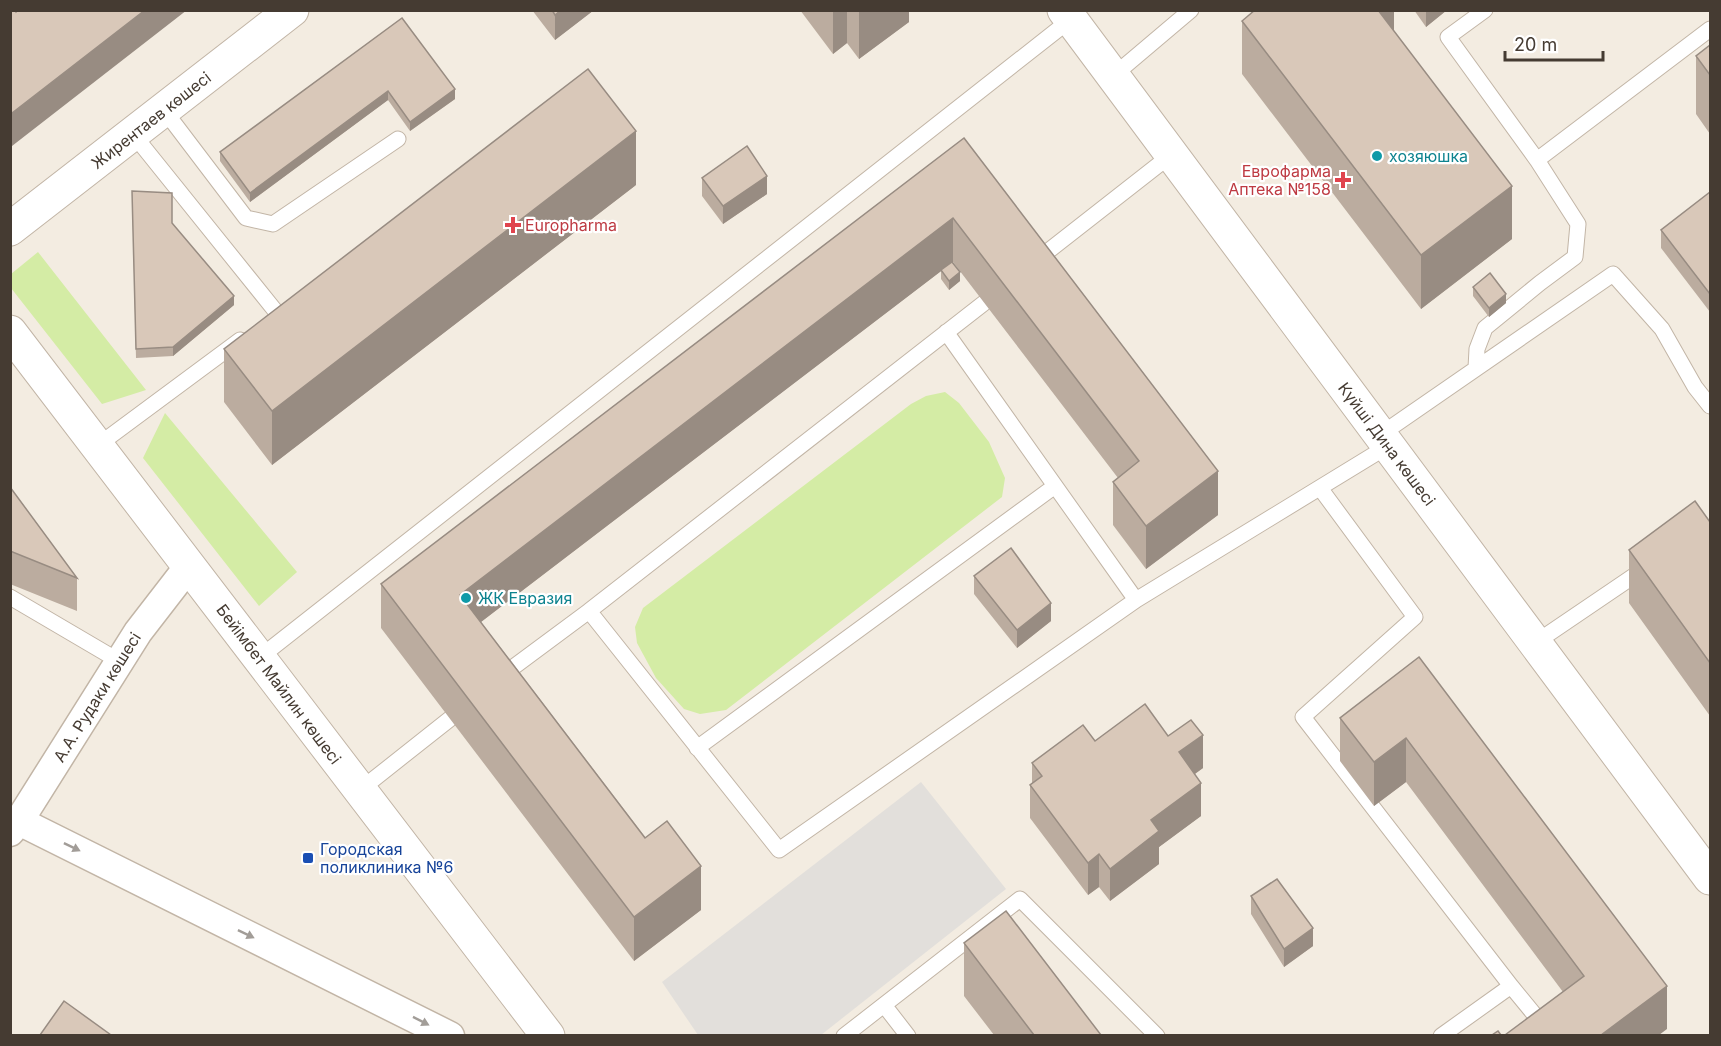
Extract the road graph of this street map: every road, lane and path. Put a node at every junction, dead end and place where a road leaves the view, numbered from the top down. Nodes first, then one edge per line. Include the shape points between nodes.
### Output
1 (1191, 10) edge
2 (1485, 10) edge
3 (279, 14) edge
4 (1067, 15) edge
5 (1710, 29) edge
6 (1113, 76) junction
7 (164, 110) junction
8 (133, 134) junction
9 (398, 140) dead end
10 (1171, 155) junction
11 (1537, 159) junction
12 (10, 229) edge
13 (1029, 267) edge
14 (984, 303) dead end
15 (277, 313) edge
16 (10, 332) edge
17 (946, 332) junction
18 (249, 334) edge
19 (1476, 368) junction
20 (1710, 406) edge
21 (1384, 440) junction
22 (98, 446) junction
23 (1055, 486) junction
24 (1320, 488) junction
25 (1654, 562) edge
26 (189, 566) junction
27 (10, 597) edge
28 (1136, 600) junction
29 (590, 611) junction
30 (1535, 643) junction
31 (259, 658) junction
32 (119, 661) junction
33 (493, 682) edge
34 (451, 718) edge
35 (697, 748) junction
36 (360, 790) junction
37 (15, 826) edge
38 (1710, 878) edge
39 (1511, 986) junction
40 (884, 1005) junction
41 (450, 1035) edge
42 (548, 1035) edge
43 (844, 1035) edge
44 (908, 1035) edge
45 (1157, 1035) edge
46 (1441, 1035) edge
47 (1551, 1035) edge

1 - 6 lane
2 - 11 lane via 1448,38
3 - 7 street, Жирентаев көшесі
4 - 6 street, Күйші Дина көшесі
4 - 31 lane
5 - 11 lane
6 - 10 street, Күйші Дина көшесі
7 - 8 street, Жирентаев көшесі
7 - 9 lane via 246,218 273,224
8 - 12 street, Жирентаев көшесі
8 - 15 lane
10 - 13 lane
10 - 21 street, Күйші Дина көшесі
11 - 19 lane via 1578,224 1575,257 1485,328 1477,349
14 - 17 lane
16 - 22 street, Бейімбет Майлин көшесі
17 - 23 lane
17 - 29 lane
18 - 22 lane
19 - 20 lane via 1612,274 1662,329
19 - 21 lane
21 - 24 lane
21 - 30 street, Күйші Дина көшесі
22 - 26 street, Бейімбет Майлин көшесі
23 - 28 lane
23 - 35 lane
24 - 28 lane
24 - 39 lane via 1415,617 1303,717
25 - 30 lane
26 - 31 street, Бейімбет Майлин көшесі
26 - 32 street, А.А. Рудаки көшесі
27 - 32 lane
28 - 35 lane via 779,850
29 - 33 lane
29 - 35 lane
30 - 38 street, Күйші Дина көшесі
31 - 36 street, Бейімбет Майлин көшесі
32 - 37 street, А.А. Рудаки көшесі
34 - 36 lane
36 - 42 street, Бейімбет Майлин көшесі
37 -> 41 street
39 - 46 lane
39 - 47 lane
40 - 43 lane
40 - 44 lane
40 - 45 lane via 1020,899

